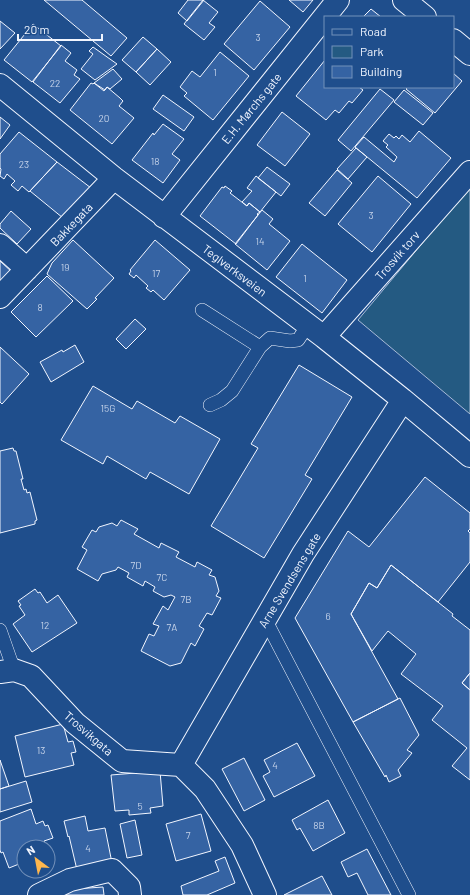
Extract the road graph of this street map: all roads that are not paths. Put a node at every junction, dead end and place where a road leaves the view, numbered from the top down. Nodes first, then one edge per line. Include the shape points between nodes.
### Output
1 (338, 0) edge
2 (404, 0) edge
3 (325, 16) edge
4 (424, 16) edge
5 (324, 17) edge
6 (454, 41) edge
7 (470, 54) edge
8 (0, 85) edge
9 (470, 172) edge
10 (114, 178) junction
11 (164, 217) junction
12 (0, 244) edge
13 (27, 269) junction
14 (0, 297) edge
15 (202, 310) dead end
16 (316, 331) junction
17 (260, 347) junction
18 (402, 400) junction
19 (210, 405) dead end
20 (470, 456) edge
21 (265, 619) junction
22 (0, 630) edge
23 (7, 671) edge
24 (181, 765) junction
25 (39, 895) edge
26 (130, 895) edge
27 (265, 895) edge
28 (409, 895) edge

1 - 3 street, E.H. Mørchs gate
2 - 4 street
5 - 11 street, E.H. Mørchs gate
6 - 7 street
8 - 10 street, Teglverksveien
9 - 16 street, Trosvik torv
10 - 11 street, Teglverksveien
10 - 13 street, Bakkegata
11 - 16 street, Teglverksveien
12 - 13 street
13 - 14 street, Bakkegata
15 - 17 lane
16 - 17 lane via 298,340 270,338
16 - 18 street, Teglverksveien
17 - 19 lane via 232,390 221,400
18 - 20 street, Teglverksveien
18 - 21 street, Arne Svendsens gate via 303,554
21 - 24 street, Arne Svendsens gate
21 - 28 lane
22 - 23 lane
23 - 24 street, Trosvikgata via 31,676 75,723 122,761
24 - 27 street via 206,789 242,845
25 - 26 street via 70,880 112,870 129,887

